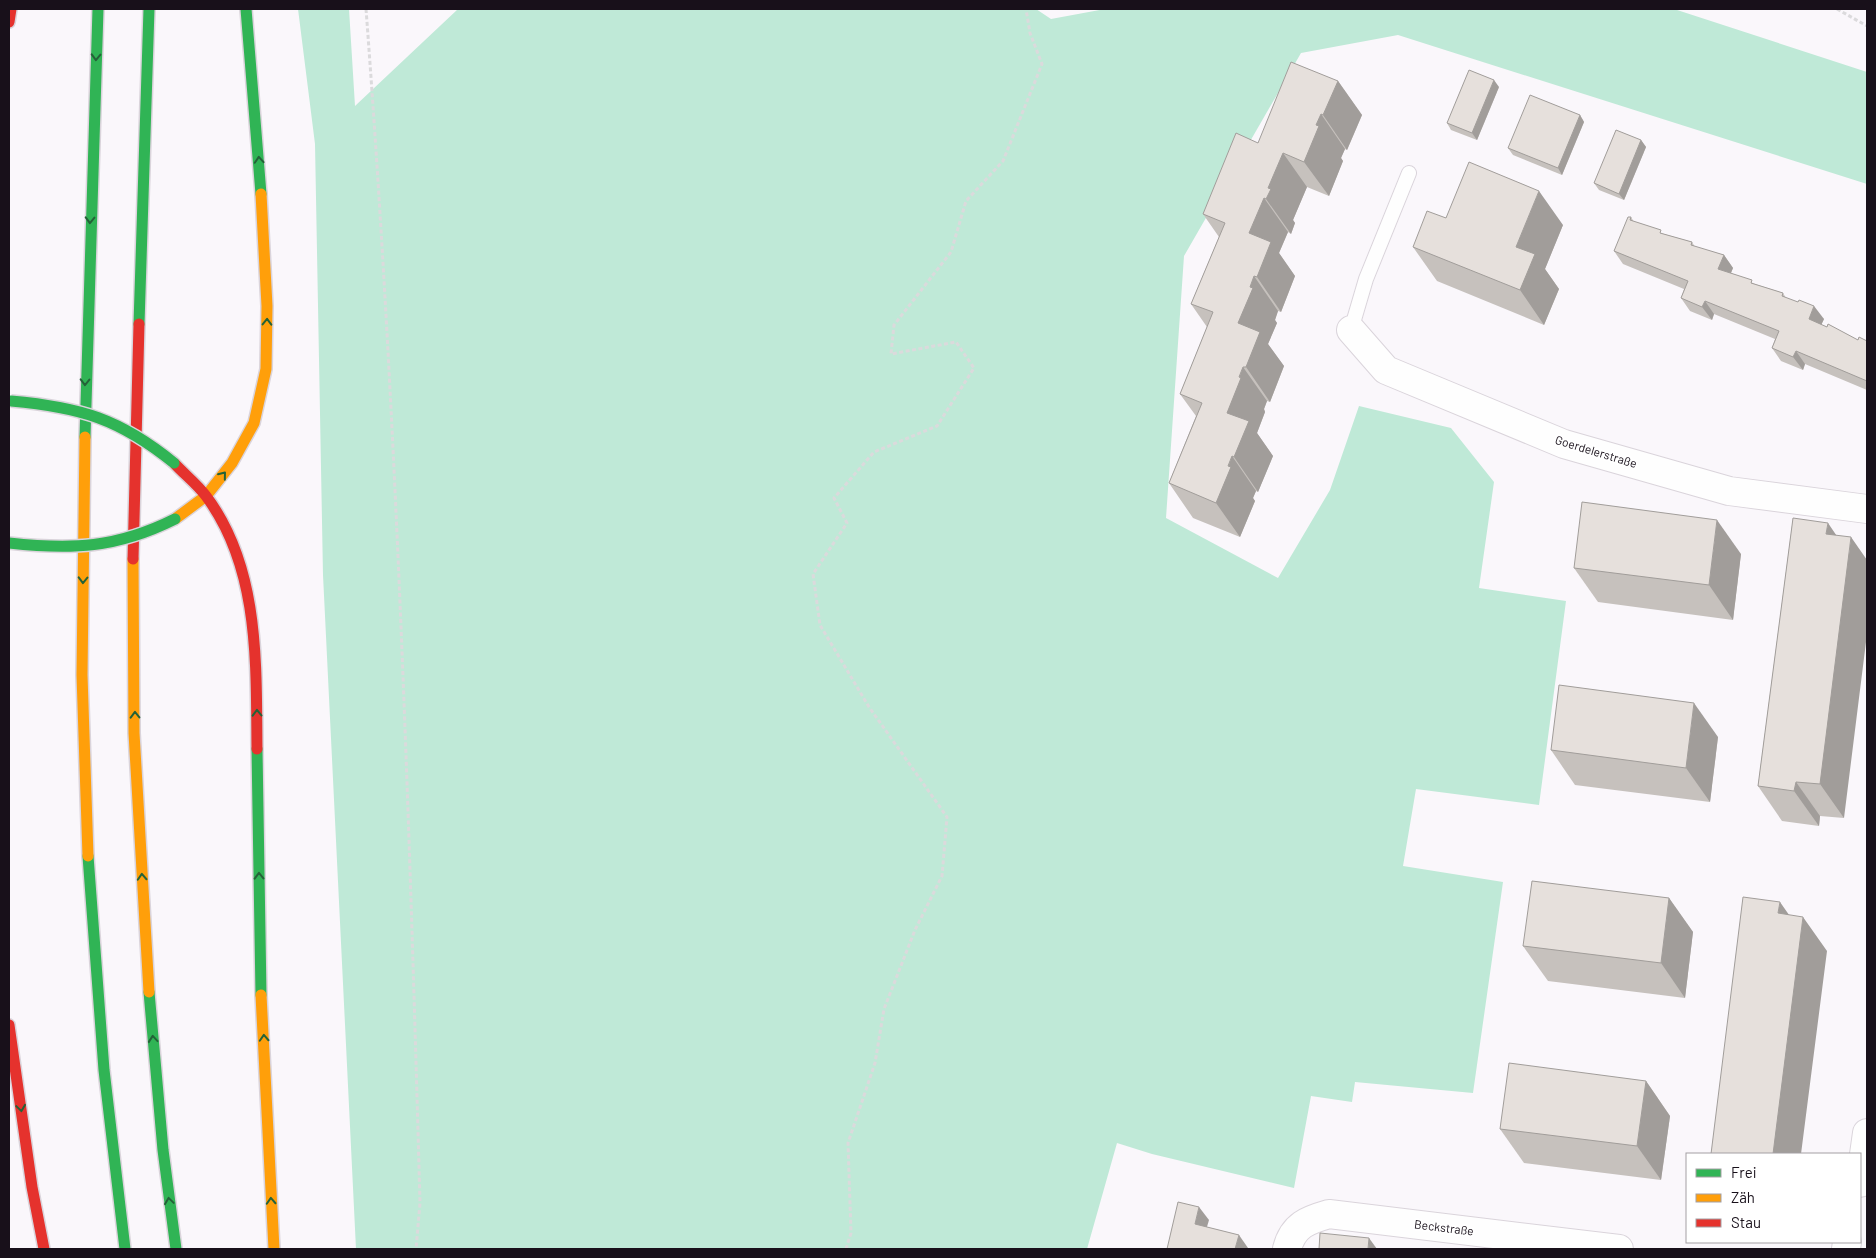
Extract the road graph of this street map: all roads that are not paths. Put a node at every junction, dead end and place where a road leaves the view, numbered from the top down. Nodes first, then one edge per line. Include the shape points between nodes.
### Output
1 (11, 9) edge
2 (98, 9) edge
3 (149, 9) edge
4 (246, 9) edge
5 (9, 22) edge
6 (1410, 172) dead end
7 (1351, 330) joint
8 (10, 401) edge
9 (206, 496) junction
10 (1867, 509) edge
11 (9, 543) edge
12 (9, 1025) edge
13 (1867, 1134) edge
14 (1863, 1177) edge
15 (44, 1249) edge
16 (125, 1249) edge
17 (176, 1249) edge
18 (274, 1249) edge
19 (1287, 1249) edge
20 (1619, 1249) edge

1 - 5 highway
2 -> 16 highway via 86,362 82,614 84,772 96,977
17 -> 3 highway via 147,976 132,616 136,370
9 -> 4 highway via 232,463 254,422 266,369 268,306
6 - 7 lane via 1366,279
7 - 10 street, Goerdelerstraße via 1386,370 1564,444 1730,491
8 - 9 highway, bridge via 55,404 97,416 140,436 174,463
9 - 11 highway, bridge via 175,520 134,538 89,547
18 -> 9 highway via 262,987 256,658 249,594 232,542
12 -> 15 highway
13 - 14 street
19 - 20 street, Beckstraße via 1289,1241 1304,1222 1329,1214

